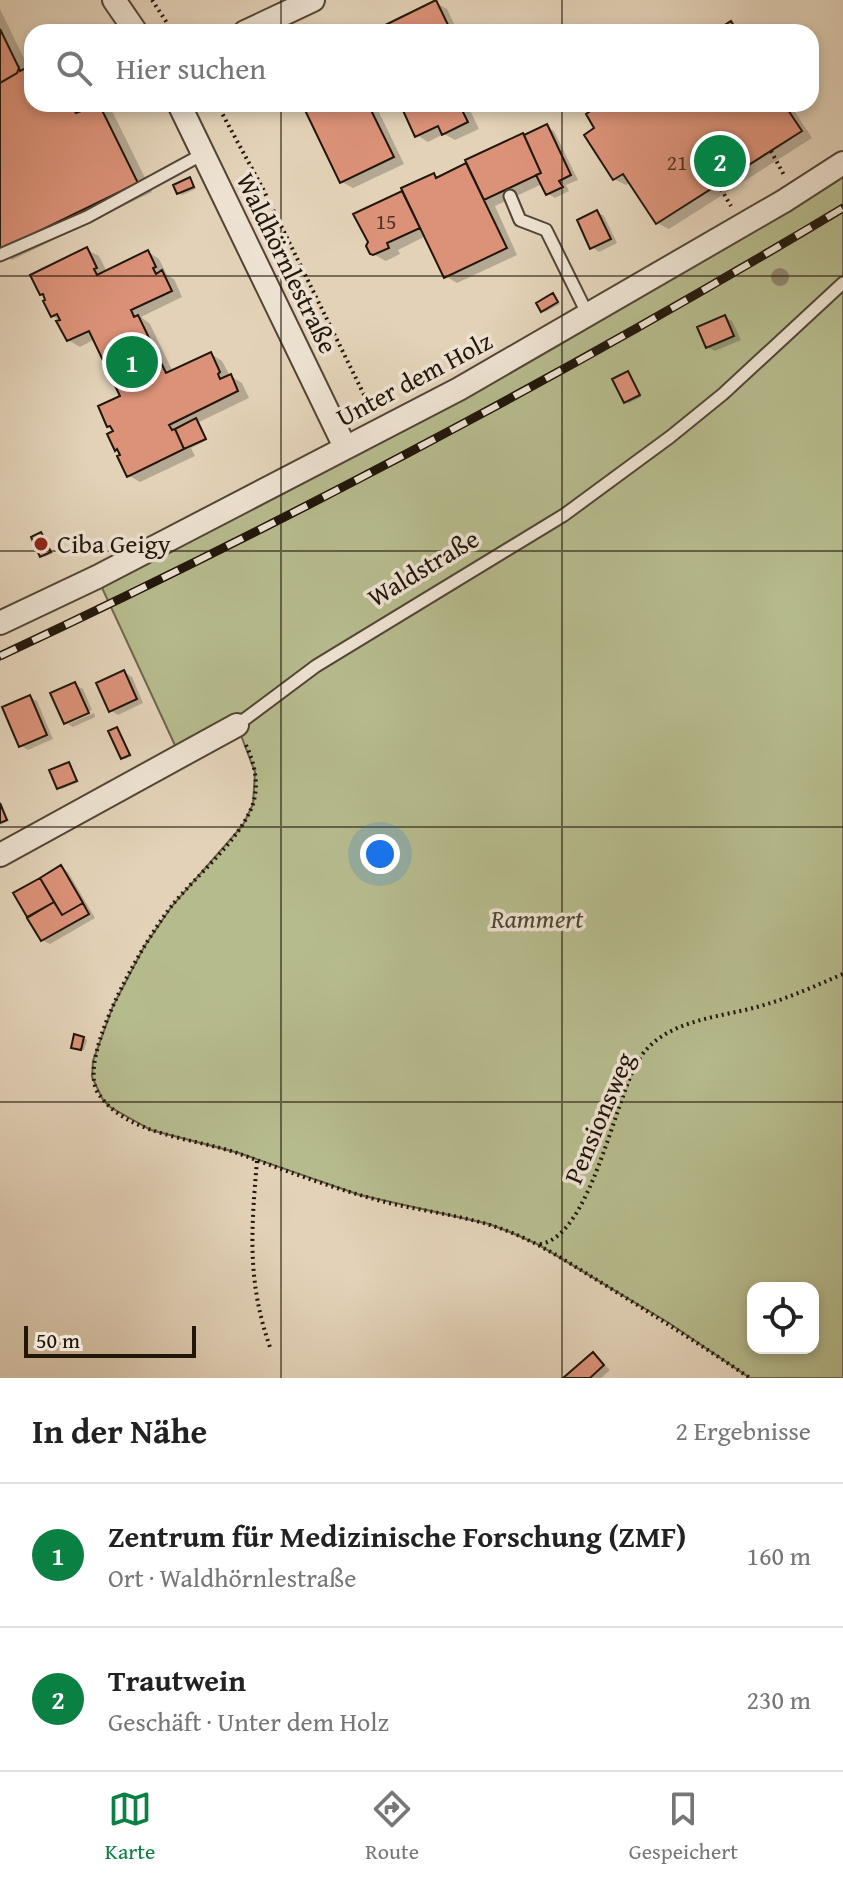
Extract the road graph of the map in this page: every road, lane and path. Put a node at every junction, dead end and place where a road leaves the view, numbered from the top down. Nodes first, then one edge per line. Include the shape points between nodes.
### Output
1 (114, 0) edge
2 (152, 0) edge
3 (313, 0) edge
4 (130, 24) edge
5 (168, 24) edge
6 (262, 24) edge
7 (183, 112) edge
8 (221, 112) edge
9 (203, 154) junction
10 (843, 163) edge
11 (510, 196) dead end
12 (0, 255) edge
13 (843, 283) edge
14 (588, 315) junction
15 (381, 429) junction
16 (345, 447) junction
17 (0, 623) edge
18 (237, 725) junction
19 (0, 855) edge
20 (843, 974) edge
21 (257, 1161) junction
22 (537, 1244) junction
23 (271, 1350) dead end
24 (750, 1378) edge

1 - 4 street
2 - 5 path
3 - 6 street
7 - 9 street, Waldhörnlestraße
8 - 15 path
9 - 12 lane via 87,217
9 - 16 street, Waldhörnlestraße
10 - 14 street, Unter dem Holz
11 - 14 lane via 520,220 546,230
13 - 18 lane, Waldstraße via 723,394 588,498 316,666
14 - 15 street, Unter dem Holz
15 - 16 street, Unter dem Holz
16 - 17 street, Unter dem Holz
18 - 19 street, Waldstraße
18 - 21 path via 255,772 253,804 243,825 172,906 144,947 113,1006 92,1077 110,1107 151,1130
20 - 22 path, Pensionsweg via 759,1007 671,1031 649,1046 632,1072 569,1227 553,1241
21 - 22 path via 375,1199 489,1224
21 - 23 path via 252,1274
22 - 24 path

